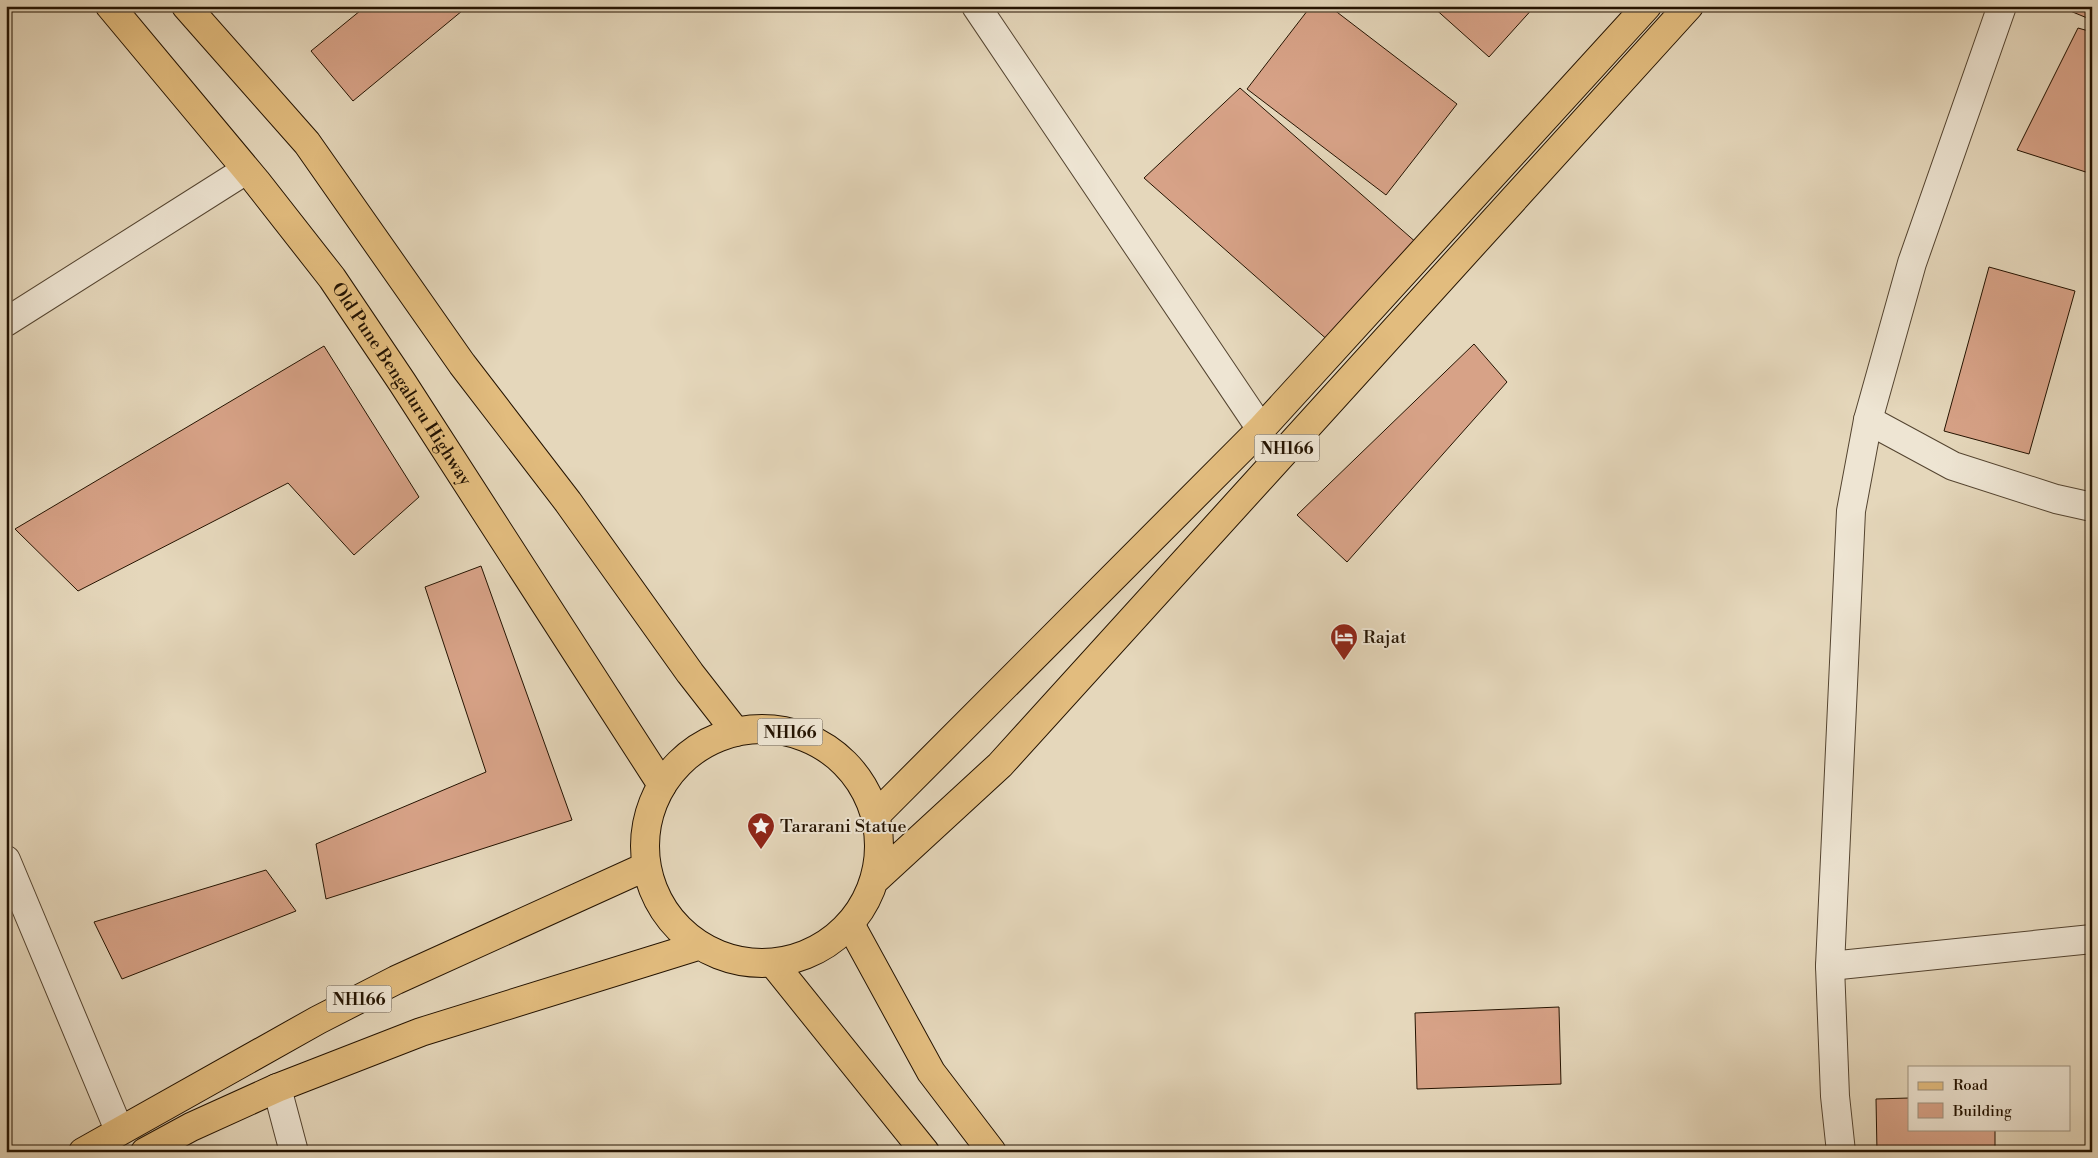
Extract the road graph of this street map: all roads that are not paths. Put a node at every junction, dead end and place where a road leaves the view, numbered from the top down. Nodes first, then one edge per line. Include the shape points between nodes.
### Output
1 (110, 6) edge
2 (186, 6) edge
3 (976, 6) edge
4 (1647, 6) edge
5 (1689, 6) edge
6 (2002, 6) edge
7 (246, 170) junction
8 (6, 322) edge
9 (1868, 420) junction
10 (1261, 429) junction
11 (2092, 507) edge
12 (736, 732) junction
13 (662, 785) junction
14 (876, 815) junction
15 (6, 860) edge
16 (646, 867) junction
17 (875, 880) junction
18 (850, 924) junction
19 (2092, 939) edge
20 (698, 946) junction
21 (773, 963) junction
22 (1830, 966) junction
23 (277, 1088) junction
24 (119, 1130) junction
25 (82, 1152) edge
26 (145, 1152) edge
27 (294, 1152) edge
28 (925, 1152) edge
29 (992, 1152) edge
30 (1840, 1152) edge

1 - 7 main road, Old Pune Bengaluru Highway
2 - 12 main road via 307,143 462,364 568,502
3 - 10 street
4 - 10 main road, NH166
5 - 17 main road, NH166 via 1000,765
6 - 9 street via 1912,262
7 - 8 street
7 - 13 main road, Old Pune Bengaluru Highway via 332,278
9 - 11 street via 1953,466 2056,499
9 - 22 street via 1851,510
10 - 14 main road, NH166
12 - 13 main road, NH166 via 707,743 681,760
12 - 14 main road, NH166 via 786,731 830,749 855,773
13 - 16 main road, NH166 via 649,811 644,839
14 - 17 main road, NH166 via 880,859
15 - 24 street
16 - 20 main road, NH166 via 660,905 674,925
16 - 24 main road, NH166 via 396,980
17 - 18 main road, NH166 via 865,904
18 - 21 main road, NH166 via 828,944 802,957
18 - 29 main road via 931,1072
19 - 22 street
20 - 21 main road, NH166 via 734,960
20 - 23 main road via 421,1032
21 - 28 main road
22 - 30 street
23 - 26 main road
23 - 27 street
24 - 25 main road, NH166

